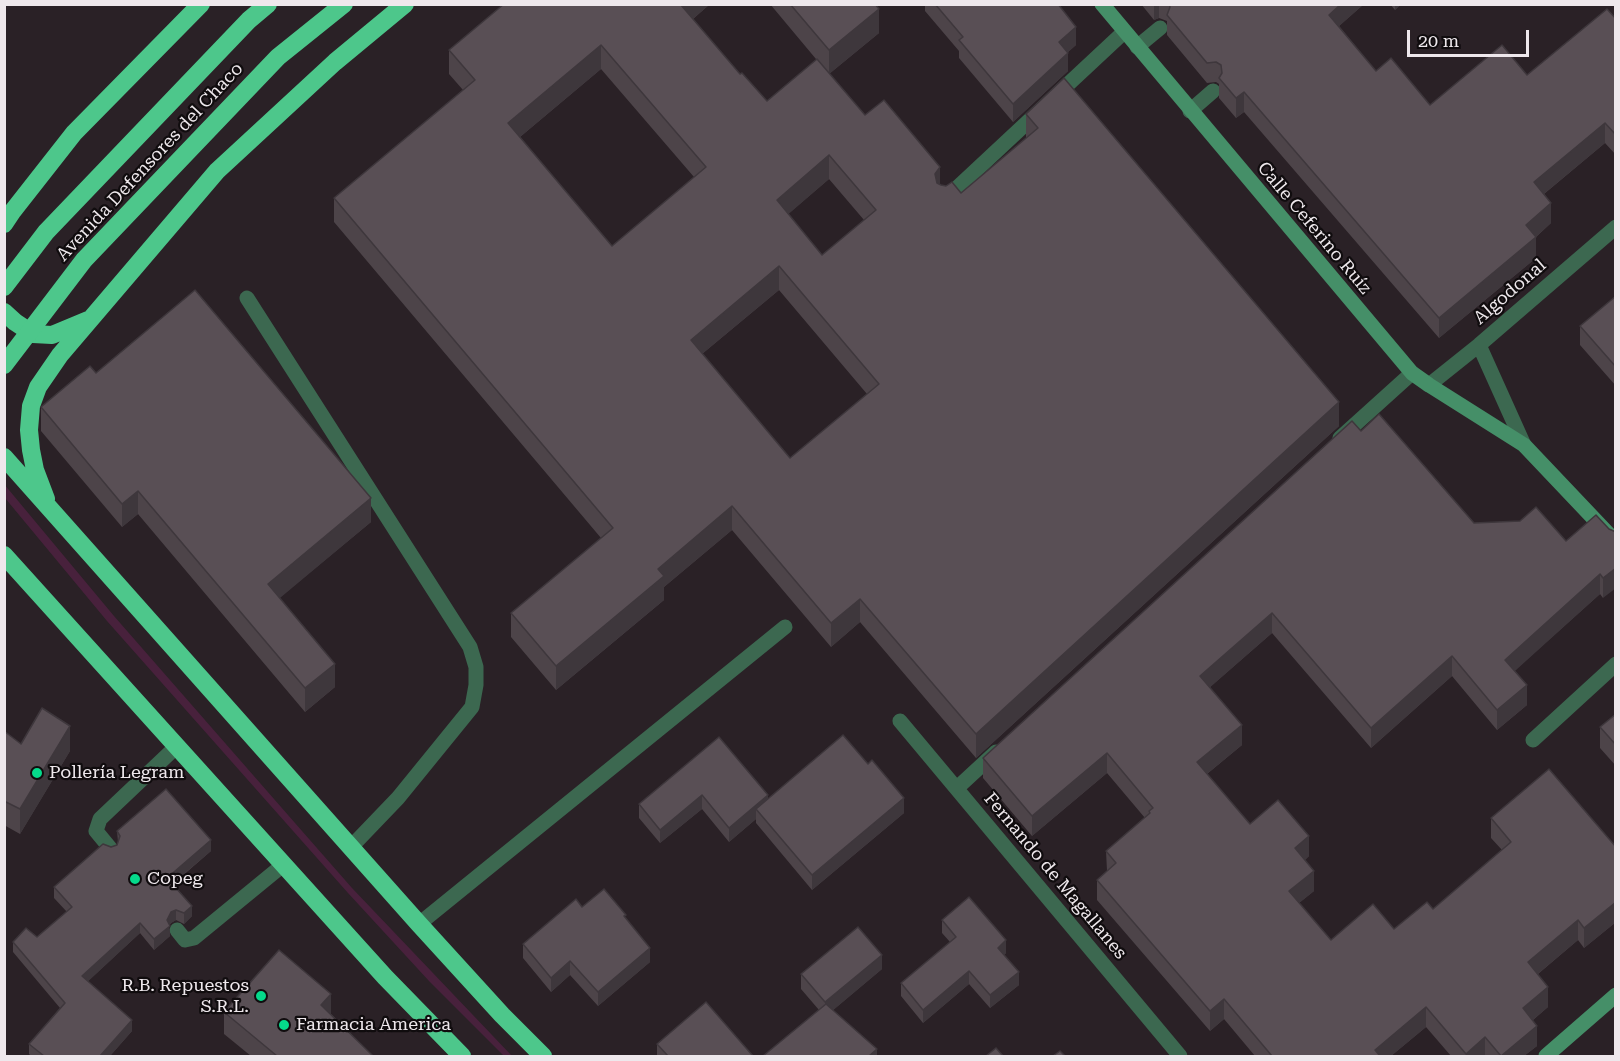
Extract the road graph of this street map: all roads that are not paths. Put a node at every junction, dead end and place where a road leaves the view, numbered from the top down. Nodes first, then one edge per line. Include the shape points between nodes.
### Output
1 (201, 4) edge
2 (268, 4) edge
3 (344, 4) edge
4 (405, 4) edge
5 (1102, 4) edge
6 (1160, 28) dead end
7 (1124, 32) junction
8 (1137, 47) junction
9 (1213, 91) edge
10 (1190, 111) junction
11 (944, 200) edge
12 (4, 224) edge
13 (1616, 227) edge
14 (4, 288) edge
15 (247, 298) dead end
16 (4, 312) edge
17 (92, 318) junction
18 (1479, 345) junction
19 (4, 365) edge
20 (1412, 373) junction
21 (1429, 386) junction
22 (1333, 445) edge
23 (1524, 445) junction
24 (4, 458) edge
25 (50, 509) junction
26 (1616, 542) edge
27 (4, 555) edge
28 (785, 627) dead end
29 (1616, 664) edge
30 (900, 721) dead end
31 (1533, 740) dead end
32 (1009, 741) edge
33 (177, 746) junction
34 (957, 788) junction
35 (351, 847) junction
36 (110, 848) edge
37 (283, 865) junction
38 (419, 924) junction
39 (177, 930) dead end
40 (1616, 995) edge
41 (462, 1056) edge
42 (543, 1056) edge
43 (1180, 1056) edge
44 (1546, 1056) edge

1 - 12 highway via 74,133
2 - 14 highway, Avenida Defensores del Chaco via 46,232
3 - 19 highway, Avenida Defensores del Chaco, bridge via 278,57 84,260
4 - 17 highway via 335,62 217,171
5 - 7 street, Calle Ceferino Ruíz
6 - 8 street
7 - 8 street, Calle Ceferino Ruíz
7 - 11 street
8 - 10 street, Calle Ceferino Ruíz
9 - 10 street
10 - 20 street, Calle Ceferino Ruíz
13 - 18 street, Algodonal
15 - 35 street via 470,646 476,667 472,707 398,798
16 - 17 highway via 33,334 52,335
17 - 25 highway via 60,355 38,387 31,406 31,450
18 - 21 street, Algodonal
18 - 23 street
20 - 21 street, Calle Ceferino Ruíz
20 - 22 street
21 - 23 street, Calle Ceferino Ruíz
23 - 26 street, Calle Ceferino Ruíz
24 - 25 highway
25 - 35 highway
27 - 33 highway
28 - 38 street
29 - 31 street
30 - 34 street, Fernando de Magallanes
32 - 34 street
33 - 36 street via 100,819 96,831
33 - 37 highway
34 - 43 street, Fernando de Magallanes
35 - 38 highway
37 - 39 street via 194,938 185,940
37 - 41 highway
38 - 42 highway
40 - 44 street

